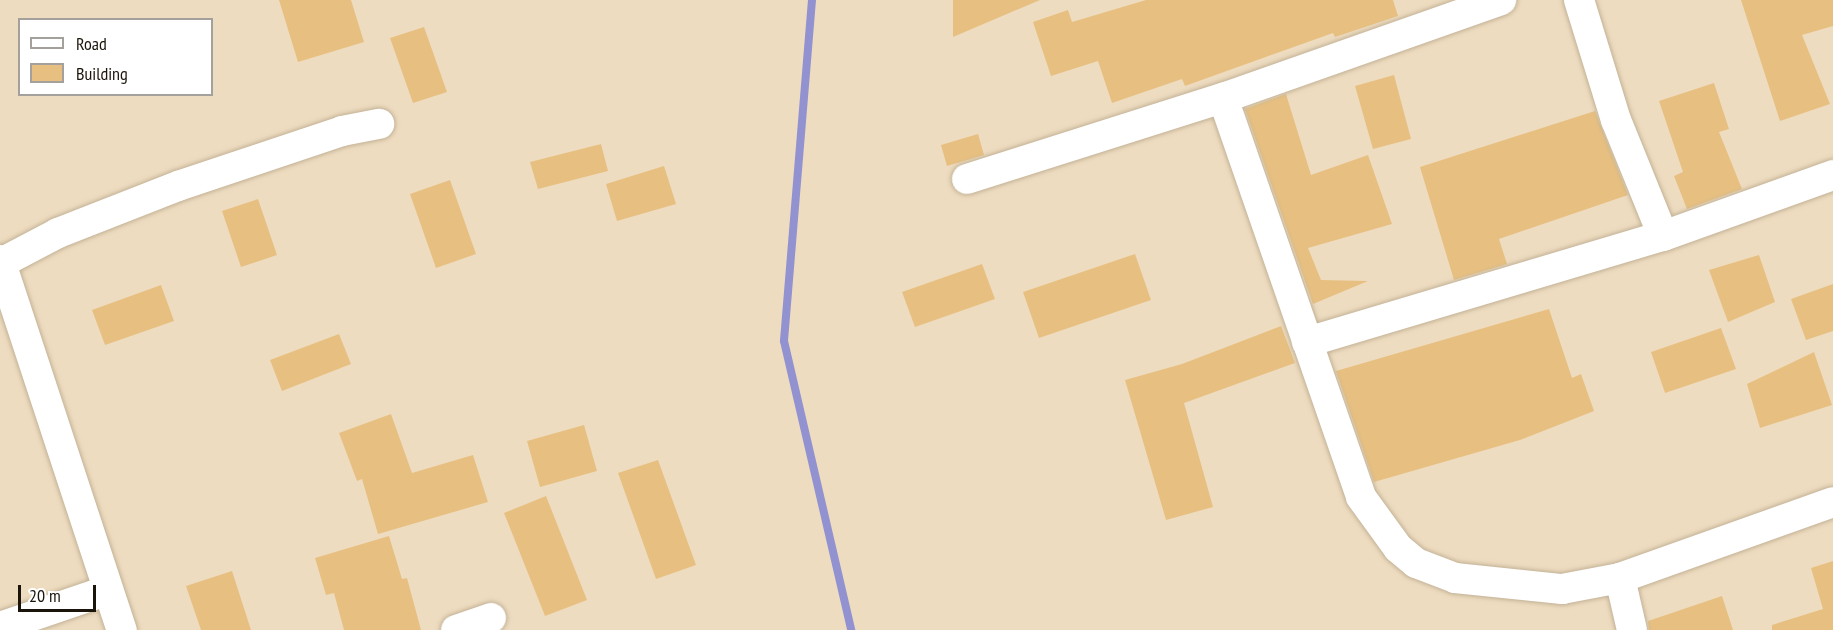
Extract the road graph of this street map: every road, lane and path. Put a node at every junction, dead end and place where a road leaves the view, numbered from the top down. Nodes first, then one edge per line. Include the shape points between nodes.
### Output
1 (1501, 0) edge
2 (1580, 0) edge
3 (1223, 98) junction
4 (378, 124) dead end
5 (1833, 175) edge
6 (967, 179) dead end
7 (1663, 236) junction
8 (0, 261) edge
9 (1307, 342) junction
10 (1833, 502) edge
11 (1620, 578) junction
12 (106, 591) junction
13 (491, 618) dead end
14 (0, 627) edge
15 (122, 630) edge
16 (456, 630) edge
17 (1632, 630) edge

1 - 3 street
2 - 7 street via 1616,120
3 - 6 street
3 - 9 street
4 - 8 street via 342,130 178,186 58,233
5 - 7 street
7 - 9 street
8 - 12 street
9 - 11 street via 1361,497 1398,548 1416,563 1455,578 1497,585 1562,589
10 - 11 street
11 - 17 street
12 - 14 street
12 - 15 street
13 - 16 street

